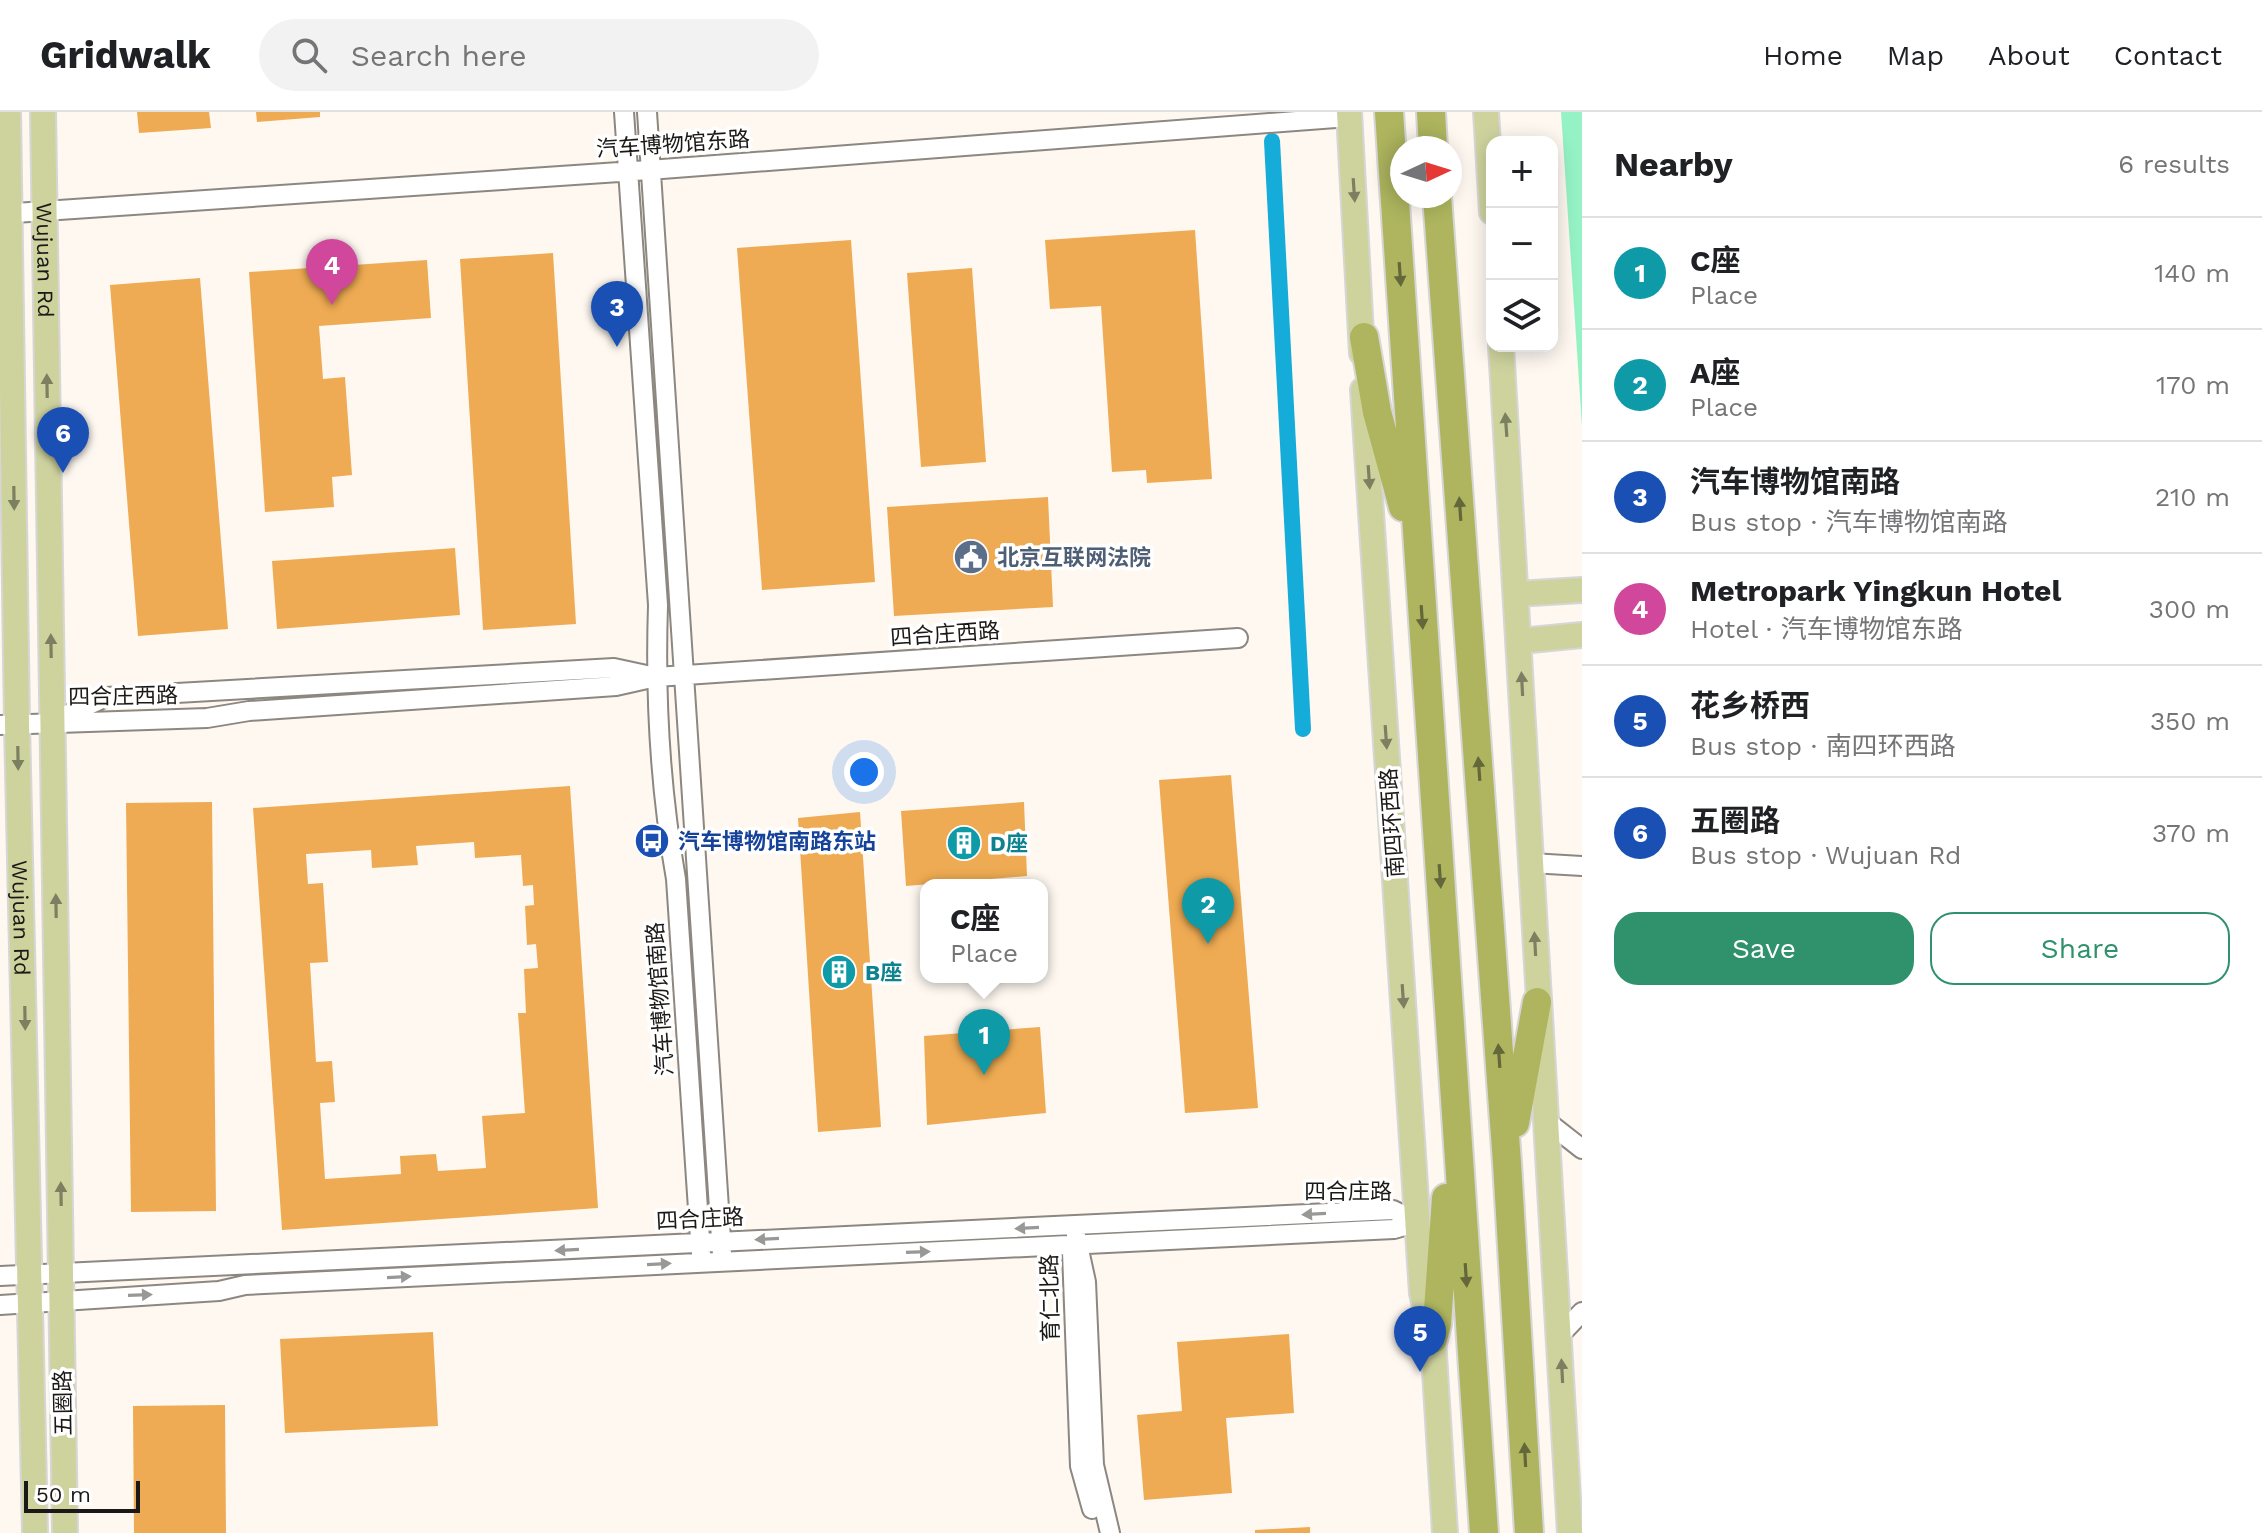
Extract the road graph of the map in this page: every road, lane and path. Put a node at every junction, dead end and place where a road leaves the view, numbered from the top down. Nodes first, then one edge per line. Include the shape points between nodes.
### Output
1 (8, 112) edge
2 (43, 112) edge
3 (624, 112) edge
4 (647, 112) edge
5 (1389, 112) edge
6 (1431, 112) edge
7 (1486, 112) edge
8 (1349, 114) edge
9 (1432, 136) edge
10 (649, 170) junction
11 (627, 172) junction
12 (1438, 208) edge
13 (1492, 208) edge
14 (45, 212) junction
15 (5, 214) edge
16 (1364, 337) junction
17 (1501, 352) edge
18 (1419, 566) junction
19 (1582, 590) edge
20 (1517, 594) junction
21 (1582, 635) edge
22 (1238, 638) dead end
23 (1520, 641) junction
24 (683, 676) junction
25 (656, 677) junction
26 (53, 721) junction
27 (8, 724) edge
28 (1531, 863) junction
29 (1582, 866) edge
30 (1537, 1002) junction
31 (1453, 1082) junction
32 (1545, 1120) junction
33 (1582, 1149) edge
34 (1507, 1163) junction
35 (1418, 1222) junction
36 (1073, 1226) junction
37 (1075, 1245) junction
38 (721, 1251) junction
39 (701, 1252) junction
40 (62, 1272) junction
41 (31, 1274) junction
42 (0, 1276) edge
43 (62, 1300) junction
44 (32, 1302) junction
45 (0, 1305) edge
46 (1582, 1312) edge
47 (1560, 1335) junction
48 (1433, 1339) junction
49 (35, 1533) edge
50 (65, 1533) edge
51 (1100, 1533) edge
52 (1110, 1533) edge
53 (1445, 1533) edge
54 (1484, 1533) edge
55 (1529, 1533) edge
56 (1570, 1533) edge

1 - 15 main road, Wujuan Rd
2 - 14 main road, Wujuan Rd
3 - 11 street, 汽车博物馆南路
4 - 10 street, 汽车博物馆南路
5 -> 18 highway, 南四环西路
6 - 9 highway
7 - 13 main road
8 - 10 street, 汽车博物馆东路
8 -> 16 main road, 南四环西路
10 - 11 street, 汽车博物馆东路
10 - 24 street, 汽车博物馆南路
11 - 14 street, 汽车博物馆东路
11 - 25 street, 汽车博物馆南路 via 658,605
34 -> 12 highway
14 - 15 street, 汽车博物馆东路
26 -> 14 main road, Wujuan Rd
15 -> 27 main road, Wujuan Rd
16 - 18 highway via 1377,412
16 -> 35 main road, 南四环西路 via 1361,363
20 -> 17 main road
18 -> 31 highway, 南四环西路
19 - 20 main road
20 - 23 main road
21 - 23 main road
22 - 24 street, 四合庄西路
28 -> 23 main road
24 - 25 street, 四合庄西路
24 - 38 street, 汽车博物馆南路
25 - 26 street, 四合庄西路 via 616,686 207,718
25 - 26 street, 四合庄西路 via 614,668 106,697
25 - 39 street, 汽车博物馆南路 via 676,879
26 - 27 street
40 -> 26 main road, Wujuan Rd
27 -> 41 main road, Wujuan Rd
28 - 29 street
30 -> 28 main road
30 - 32 main road
30 - 34 highway
31 - 48 highway
31 -> 54 highway, 南四环西路
32 - 33 street
32 - 47 main road
55 -> 34 highway
35 -> 36 street, 四合庄路 via 1393,1210
35 - 37 street, 四合庄路 via 1394,1229
35 - 48 main road, 南四环西路 via 1422,1293
36 - 37 street, 育仁北路
36 -> 38 street, 四合庄路
38 -> 37 street, 四合庄路
37 - 51 street, 育仁北路 via 1080,1466
37 - 52 street, 育仁北路 via 1086,1282 1094,1465
38 - 39 street, 四合庄路
39 -> 40 street, 四合庄路
43 -> 39 street, 四合庄路
40 - 41 street, 四合庄路
40 - 43 main road, 五圈路
41 - 42 street, 四合庄路
41 - 44 main road, Wujuan Rd
43 - 44 street, 四合庄路
43 - 50 main road, 五圈路
44 - 45 street, 四合庄路
44 - 49 main road, Wujuan Rd
46 - 47 street
56 -> 47 main road
48 - 53 main road, 南四环西路

